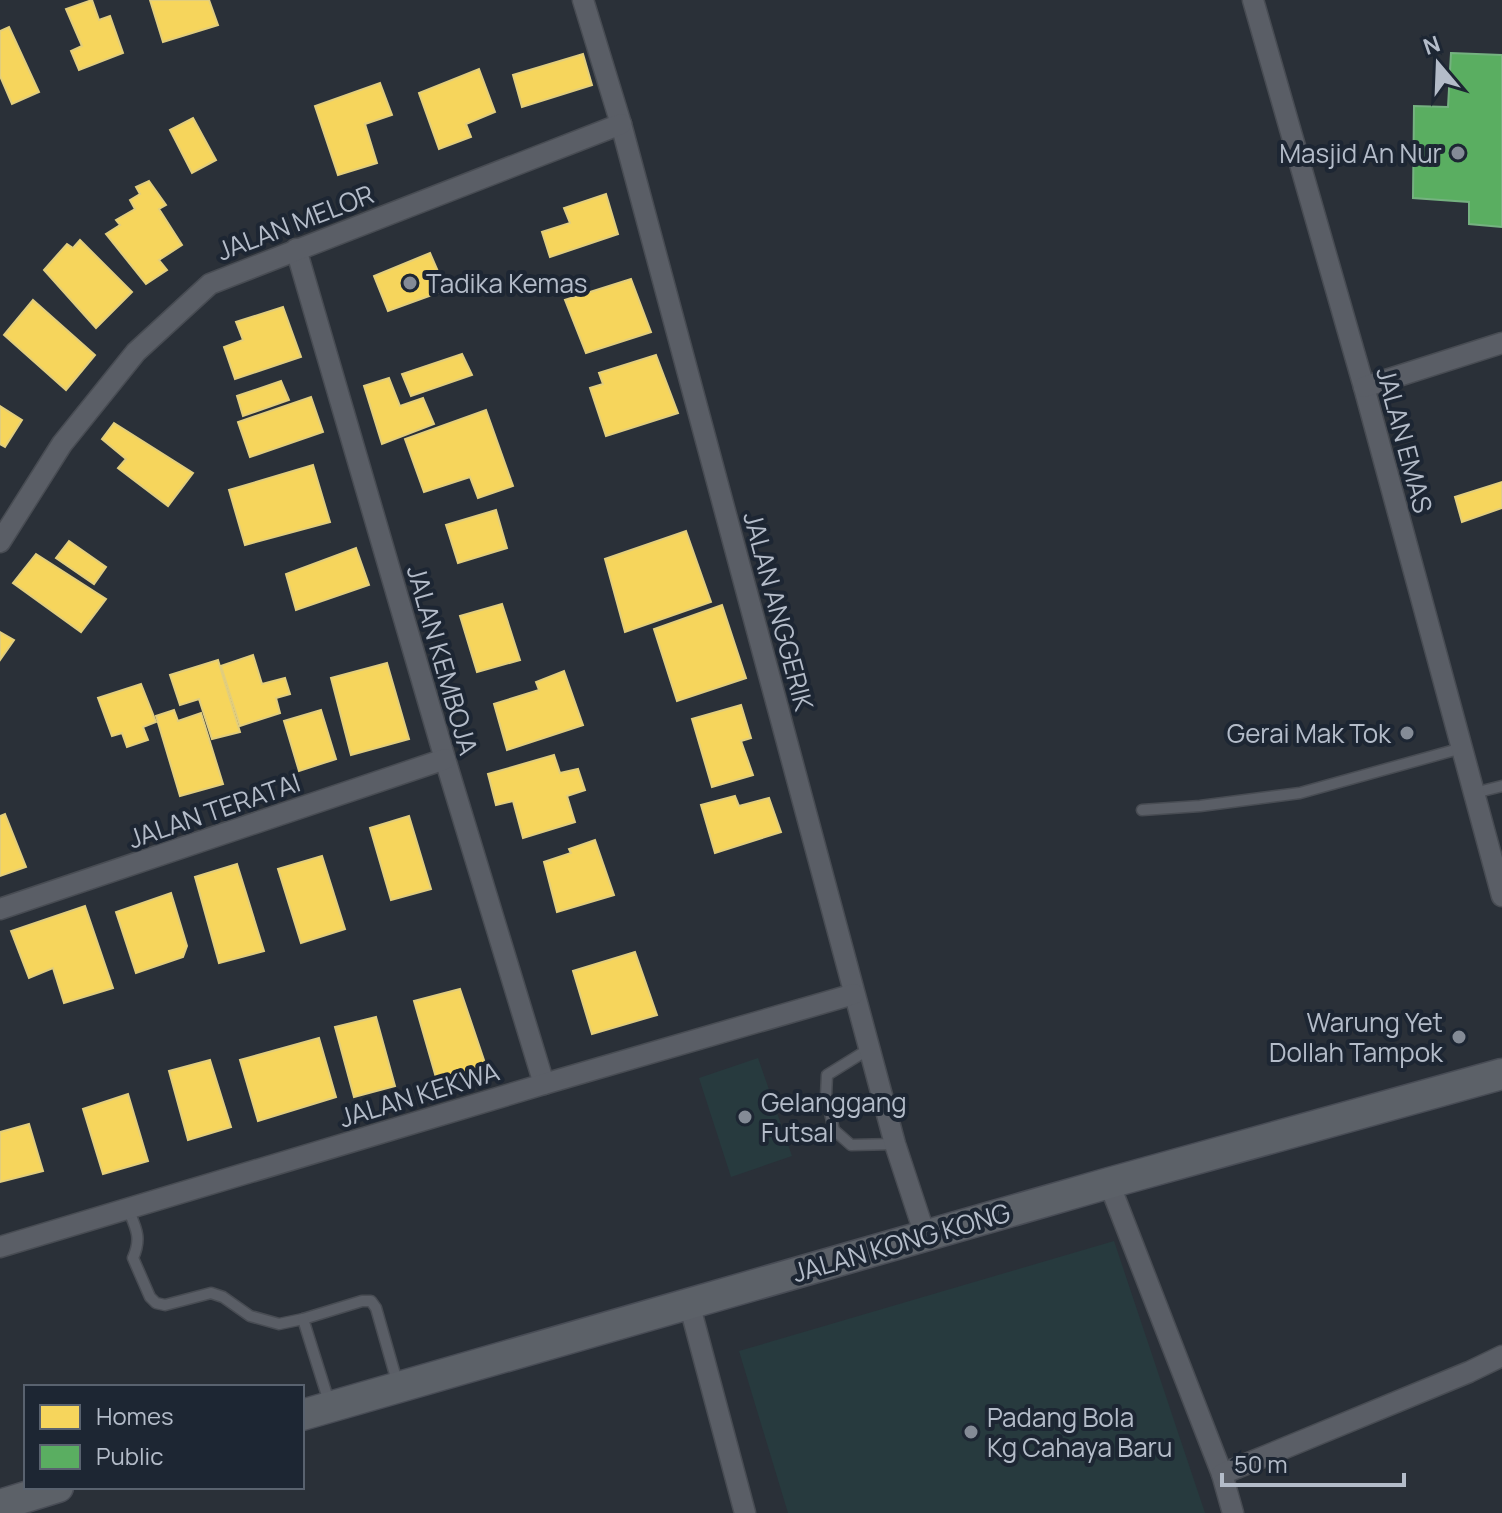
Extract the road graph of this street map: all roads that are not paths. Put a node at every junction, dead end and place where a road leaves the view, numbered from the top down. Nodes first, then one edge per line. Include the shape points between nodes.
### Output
1 (583, 0) edge
2 (1253, 0) edge
3 (621, 124) junction
4 (296, 249) junction
5 (1502, 343) edge
6 (1364, 387) junction
7 (0, 542) edge
8 (1462, 748) junction
9 (445, 759) junction
10 (1502, 786) edge
11 (1474, 793) junction
12 (1142, 810) dead end
13 (1502, 896) edge
14 (0, 909) edge
15 (854, 994) junction
16 (869, 1049) junction
17 (1502, 1074) edge
18 (544, 1084) junction
19 (895, 1144) junction
20 (1109, 1183) junction
21 (128, 1209) junction
22 (925, 1235) junction
23 (0, 1247) edge
24 (689, 1303) junction
25 (303, 1319) junction
26 (1502, 1356) edge
27 (399, 1387) junction
28 (316, 1411) edge
29 (1222, 1474) junction
30 (51, 1489) edge
31 (8, 1501) edge
32 (745, 1513) edge
33 (1233, 1513) edge

1 - 3 street, JALAN ANGGERIK
2 - 6 street, JALAN EMAS
3 - 4 street, JALAN MELOR
3 - 15 street, JALAN ANGGERIK
4 - 7 street, JALAN MELOR via 210,284 136,352 62,444
4 - 9 street, JALAN KEMBOJA
5 - 6 street
6 - 8 street, JALAN EMAS
8 - 11 street, JALAN EMAS
8 - 12 lane via 1300,793
9 - 14 street, JALAN TERATAI
9 - 18 street, JALAN KEMBOJA
10 - 11 lane
11 - 13 street, JALAN EMAS
15 - 16 street, JALAN ANGGERIK
15 - 18 street, JALAN KEKWA
16 - 19 street, JALAN ANGGERIK
16 - 19 lane via 827,1075 834,1130 851,1145
17 - 20 main road, JALAN KONG KONG
18 - 21 street, JALAN KEKWA
19 - 22 street, JALAN ANGGERIK
20 - 22 main road, JALAN KONG KONG
20 - 29 street
21 - 23 street, JALAN KEKWA
21 - 25 lane via 139,1245 133,1258 156,1303 211,1293 263,1321
22 - 24 main road, JALAN KONG KONG
24 - 27 main road, JALAN KONG KONG
24 - 32 street
25 - 27 lane via 371,1301
25 - 28 lane
26 - 29 street
27 - 28 main road, JALAN KONG KONG
29 - 33 street
30 - 31 main road

